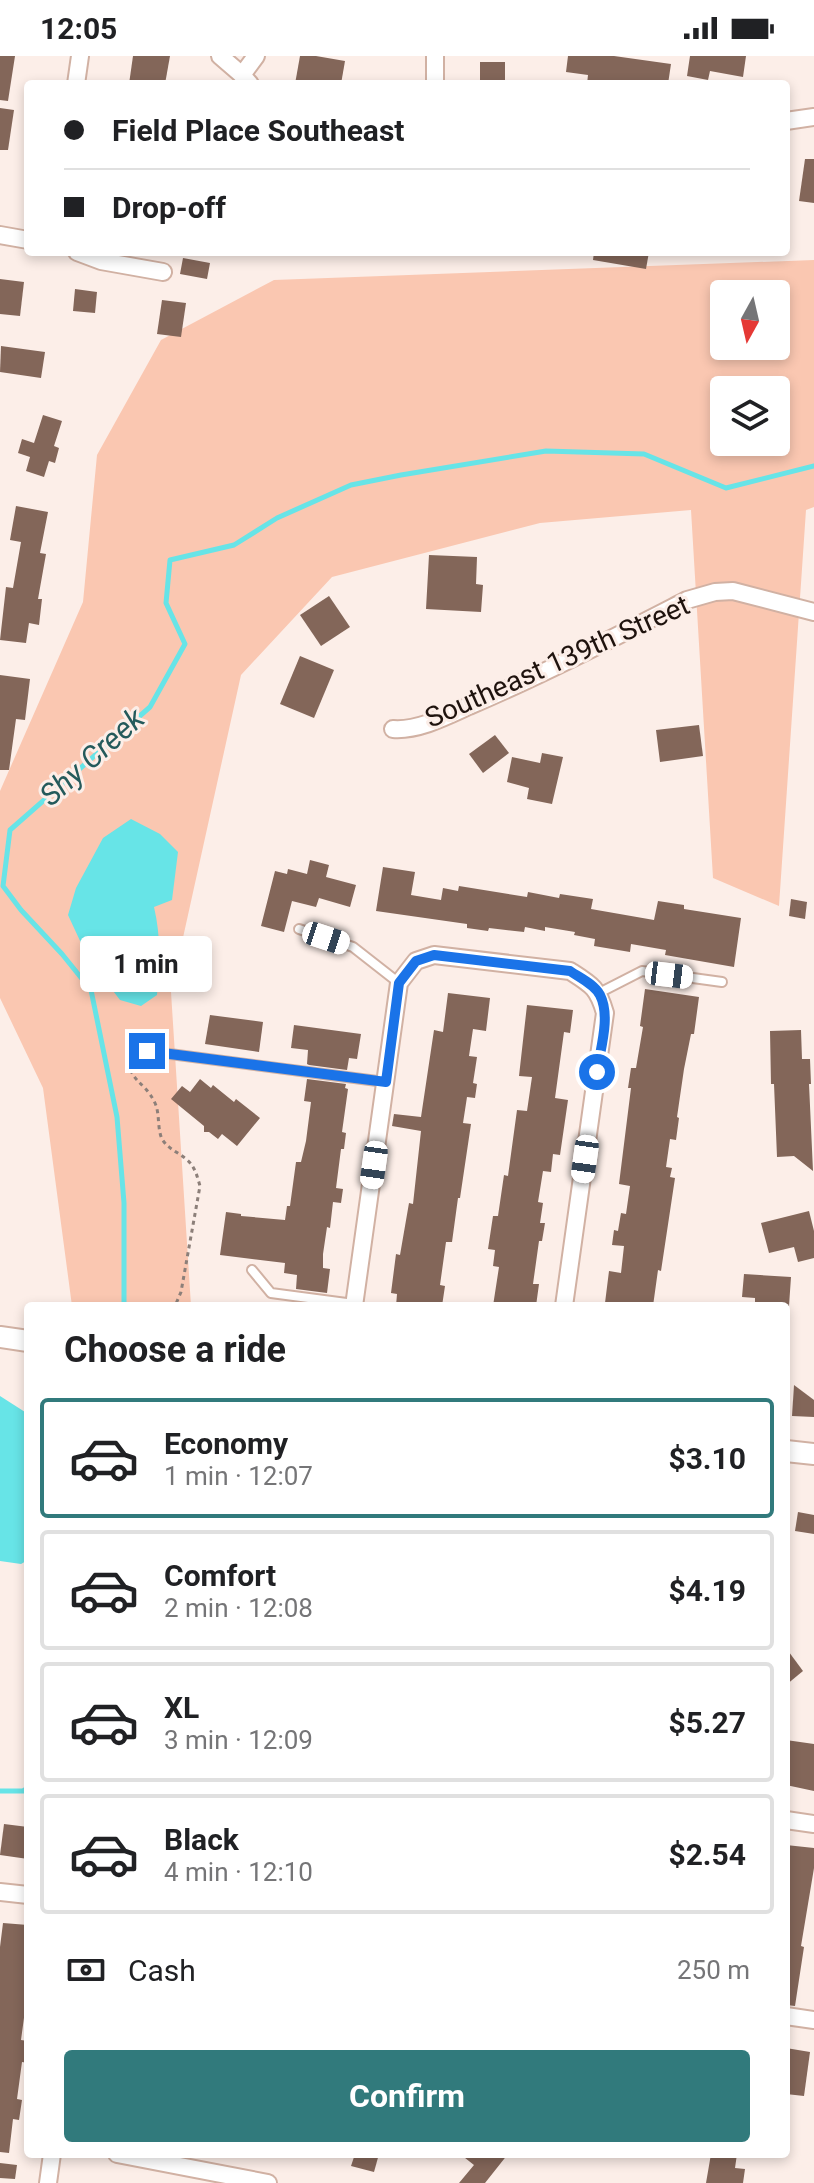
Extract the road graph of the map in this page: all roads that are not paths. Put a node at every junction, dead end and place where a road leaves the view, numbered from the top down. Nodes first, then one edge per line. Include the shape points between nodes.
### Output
1 (80, 56) edge
2 (220, 56) edge
3 (256, 56) edge
4 (435, 56) edge
5 (77, 80) edge
6 (246, 80) edge
7 (435, 80) edge
8 (814, 117) edge
9 (790, 120) edge
10 (0, 235) edge
11 (24, 239) edge
12 (88, 256) edge
13 (163, 272) dead end
14 (814, 612) edge
15 (393, 729) dead end
16 (299, 929) dead end
17 (722, 982) dead end
18 (399, 983) junction
19 (599, 993) junction
20 (147, 1051) road end
21 (386, 1082) junction
22 (252, 1270) dead end
23 (333, 1302) edge
24 (354, 1302) edge
25 (565, 1302) edge
26 (0, 1337) edge
27 (24, 1340) edge
28 (790, 1451) edge
29 (814, 1454) edge
30 (790, 1821) edge
31 (814, 1824) edge
32 (0, 1892) edge
33 (24, 1895) edge
34 (790, 2017) edge
35 (814, 2020) edge
36 (51, 2158) edge
37 (138, 2158) edge
38 (48, 2183) edge
39 (268, 2183) edge

1 - 5 street
2 - 6 street
3 - 6 street
4 - 7 street
8 - 9 street
10 - 11 street
12 - 13 street
14 - 15 street, Southeast 139th Street via 733,591 715,592 687,600 529,681 446,716
16 - 18 lane via 353,947
17 - 19 lane via 642,971
18 - 19 street via 416,961 434,955 570,971
18 - 21 street
19 - 25 street via 605,1013
20 - 21 lane
21 - 24 street
22 - 23 lane via 271,1293
26 - 27 street
28 - 29 street
30 - 31 street
32 - 33 street
34 - 35 street
36 - 38 street
37 - 39 street

